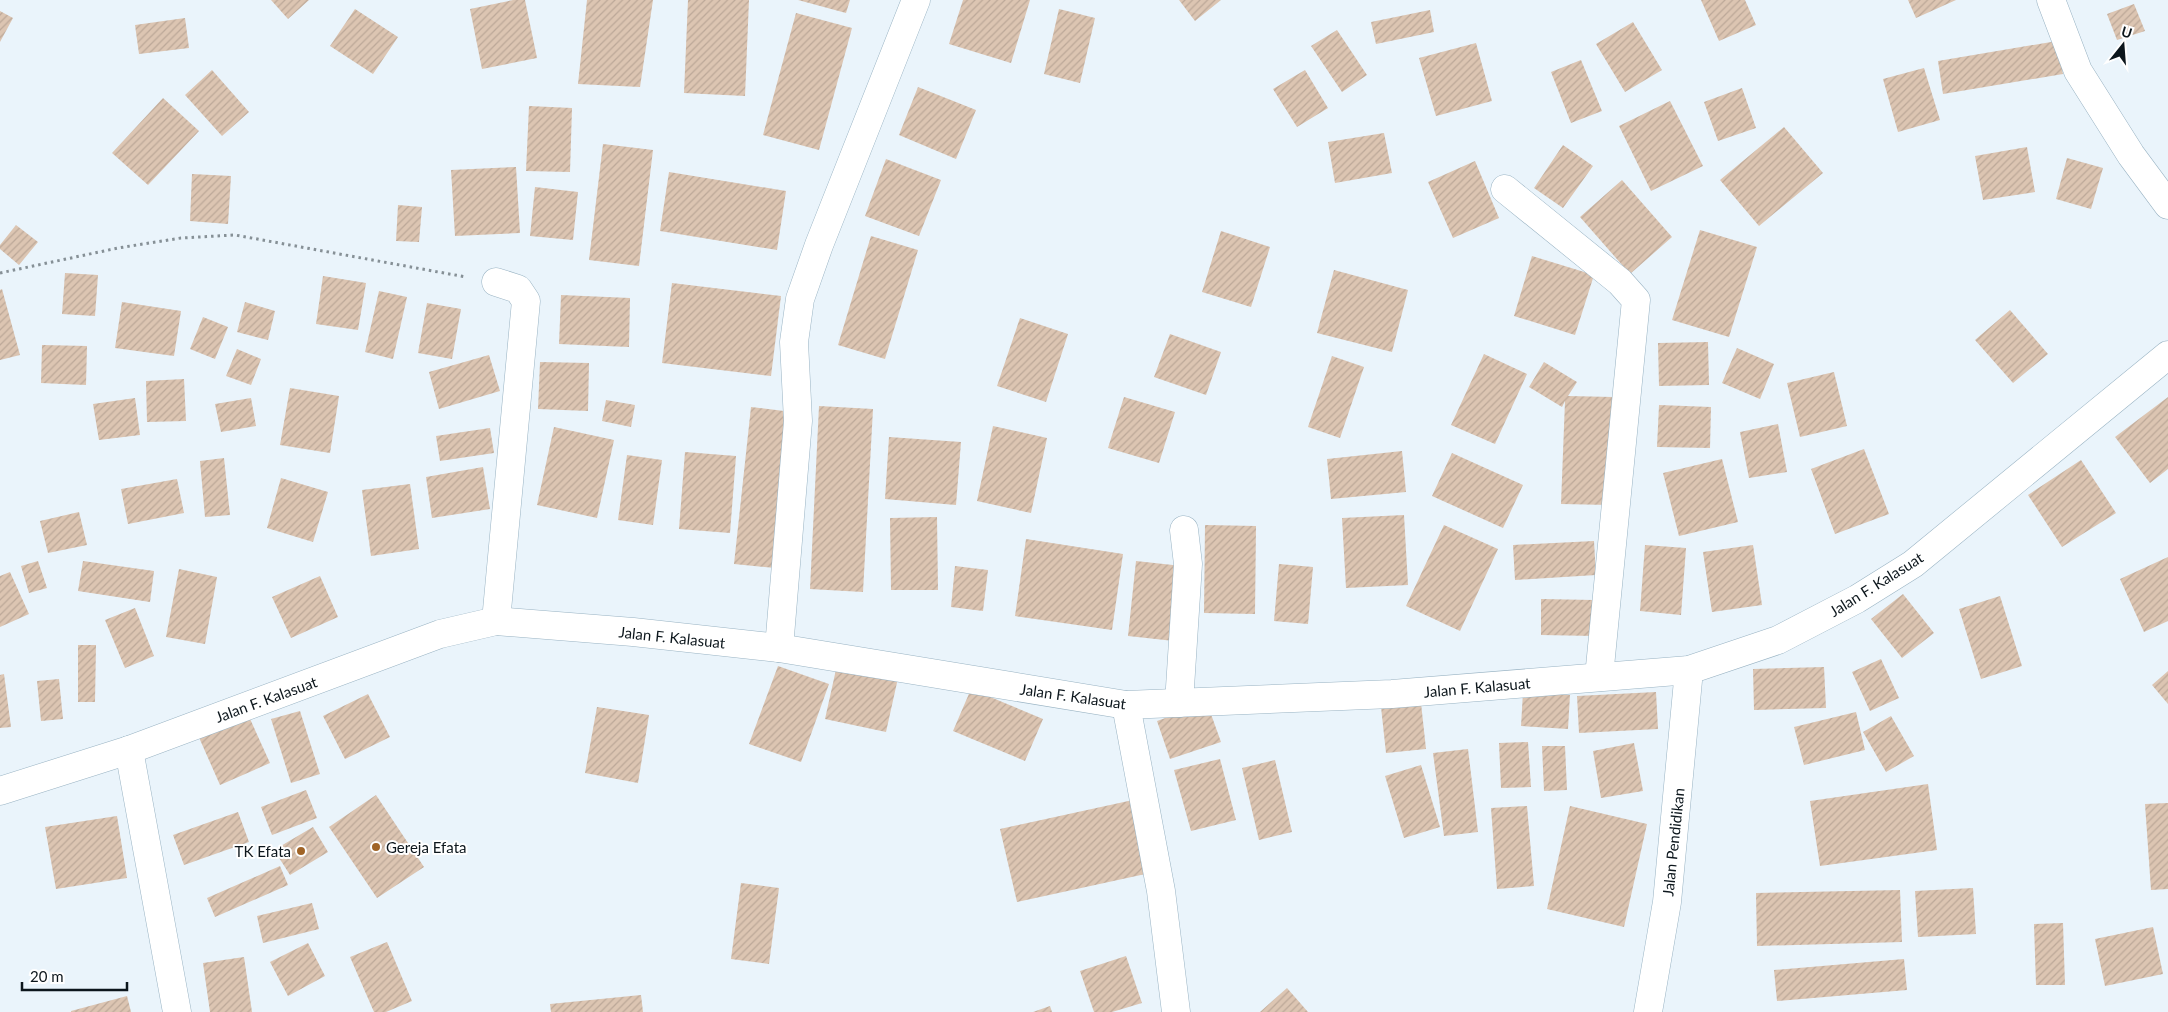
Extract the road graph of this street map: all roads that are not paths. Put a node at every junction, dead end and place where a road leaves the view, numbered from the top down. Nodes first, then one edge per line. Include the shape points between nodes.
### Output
1 (916, 0) edge
2 (2051, 0) edge
3 (1504, 189) dead end
4 (2168, 205) edge
5 (496, 282) road end
6 (2168, 355) edge
7 (1184, 530) dead end
8 (496, 621) junction
9 (779, 648) junction
10 (1689, 670) junction
11 (1599, 677) junction
12 (1179, 703) junction
13 (1126, 705) junction
14 (129, 750) junction
15 (0, 791) edge
16 (177, 1012) edge
17 (1176, 1012) edge
18 (1648, 1012) edge

1 - 9 street via 800,299 794,342 798,421
2 - 4 street via 2078,71 2130,155
3 - 11 street via 1620,282 1636,300
5 - 8 street via 518,290 526,300
6 - 10 street, Jalan F. Kalasuat via 1913,564 1857,599 1778,640
7 - 12 street via 1188,564
8 - 9 street, Jalan F. Kalasuat
8 - 14 street, Jalan F. Kalasuat via 440,634
9 - 13 street, Jalan F. Kalasuat
10 - 11 street, Jalan F. Kalasuat
10 - 18 street, Jalan Pendidikan via 1667,902
11 - 12 street, Jalan F. Kalasuat via 1392,694
12 - 13 street, Jalan F. Kalasuat
13 - 17 street via 1161,891
14 - 15 street, Jalan F. Kalasuat
14 - 16 street

